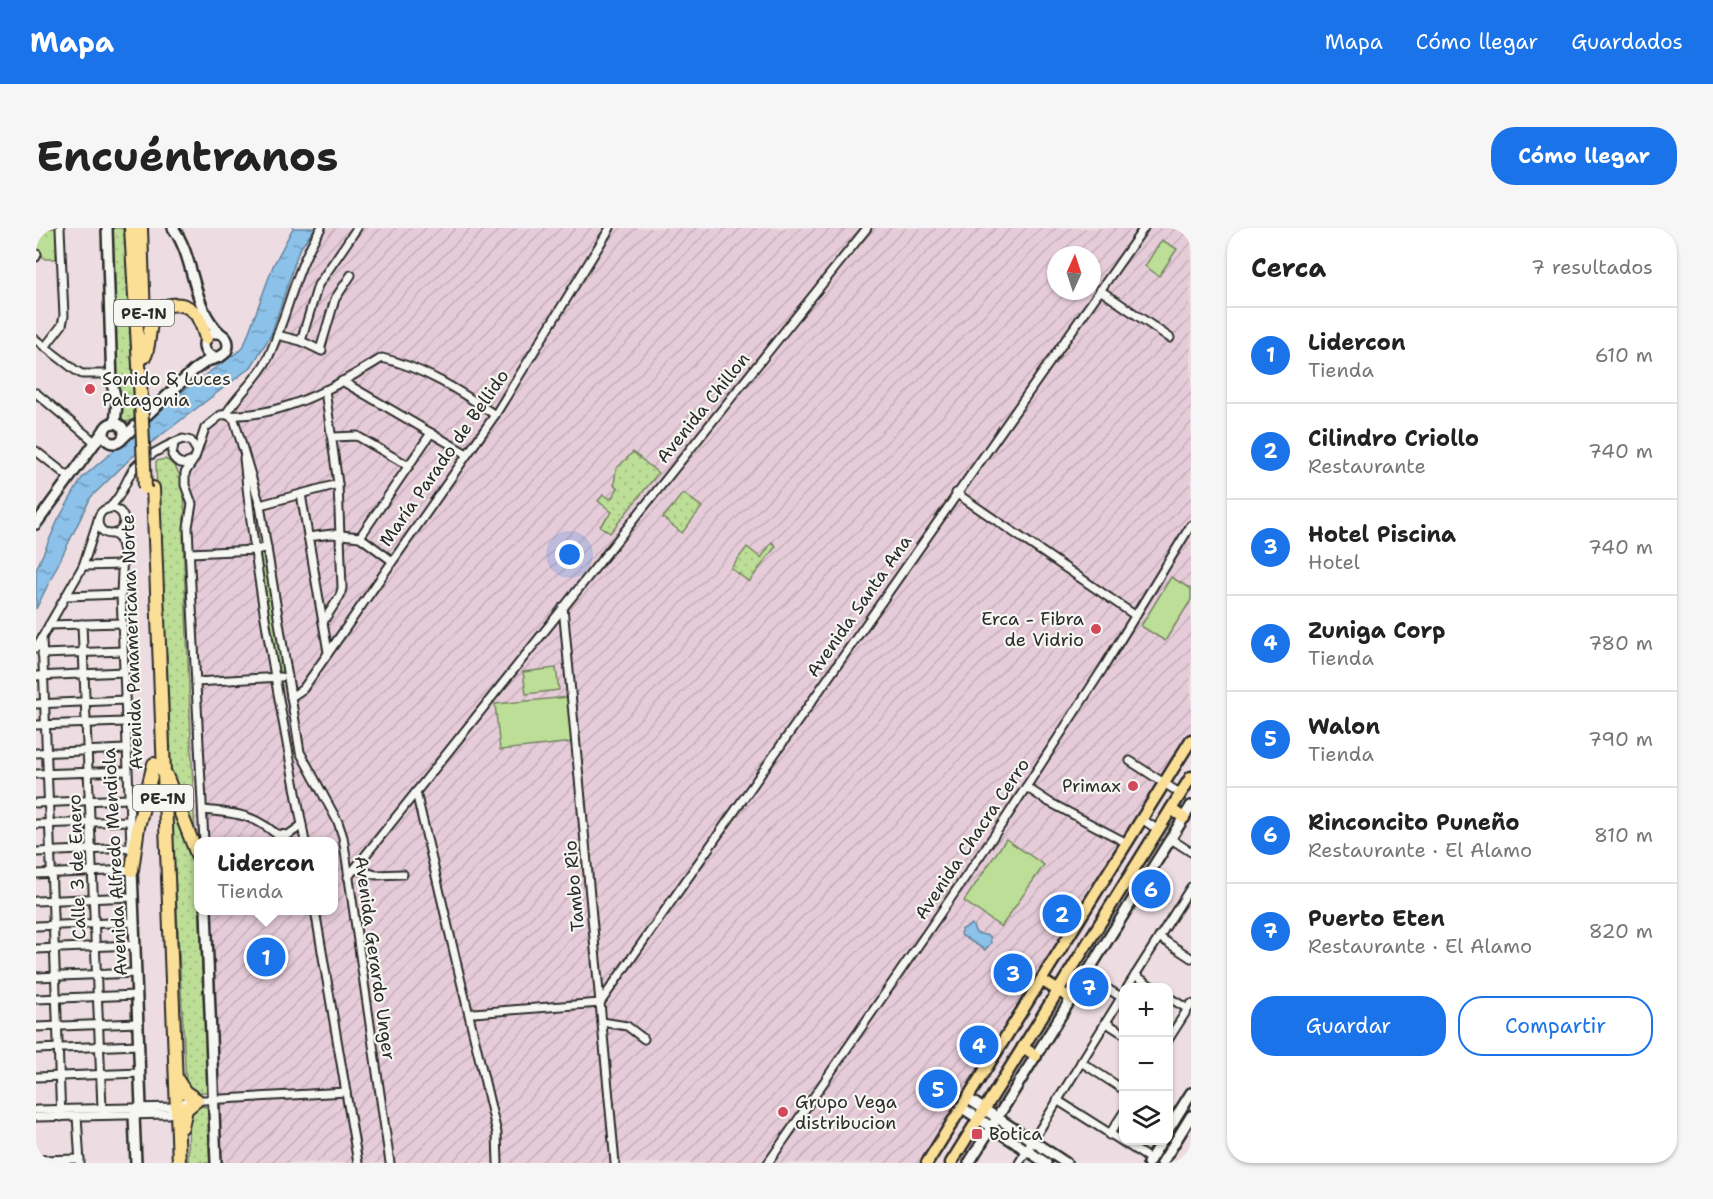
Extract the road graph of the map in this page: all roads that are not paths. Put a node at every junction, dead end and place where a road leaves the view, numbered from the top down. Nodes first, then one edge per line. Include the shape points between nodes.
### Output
1 (60, 228) edge
2 (107, 228) edge
3 (126, 228) edge
4 (131, 228) edge
5 (141, 228) edge
6 (146, 228) edge
7 (173, 228) edge
8 (321, 228) edge
9 (357, 228) edge
10 (610, 228) edge
11 (867, 228) edge
12 (1144, 228) edge
13 (132, 241) junction
14 (351, 275) dead end
15 (143, 277) junction
16 (1101, 289) edge
17 (1101, 291) edge
18 (1093, 300) edge
19 (221, 334) junction
20 (277, 335) junction
21 (1170, 338) dead end
22 (36, 340) edge
23 (301, 340) junction
24 (205, 343) junction
25 (45, 347) junction
26 (145, 356) junction
27 (220, 357) junction
28 (194, 370) junction
29 (112, 374) junction
30 (342, 381) junction
31 (325, 390) junction
32 (36, 393) edge
33 (145, 399) junction
34 (226, 414) junction
35 (495, 415) junction
36 (117, 423) junction
37 (135, 425) junction
38 (205, 428) junction
39 (105, 429) junction
40 (431, 433) junction
41 (124, 437) junction
42 (333, 437) junction
43 (183, 439) junction
44 (96, 443) junction
45 (114, 443) junction
46 (176, 443) junction
47 (243, 443) junction
48 (36, 451) edge
49 (197, 451) junction
50 (90, 452) junction
51 (158, 452) junction
52 (468, 454) junction
53 (174, 459) junction
54 (192, 461) junction
55 (408, 466) junction
56 (70, 478) junction
57 (338, 484) junction
58 (121, 493) junction
59 (956, 493) junction
60 (301, 494) junction
61 (260, 505) junction
62 (108, 508) junction
63 (120, 512) junction
64 (98, 520) junction
65 (36, 524) edge
66 (1191, 525) edge
67 (106, 533) junction
68 (114, 534) junction
69 (340, 535) junction
70 (308, 537) junction
71 (360, 537) junction
72 (93, 541) junction
73 (267, 547) junction
74 (256, 550) junction
75 (190, 553) junction
76 (391, 560) junction
77 (122, 561) junction
78 (83, 566) junction
79 (121, 594) junction
80 (67, 596) junction
81 (563, 607) junction
82 (1136, 616) junction
83 (323, 622) junction
84 (122, 623) junction
85 (82, 624) junction
86 (49, 625) junction
87 (42, 638) junction
88 (36, 648) edge
89 (123, 651) junction
90 (83, 652) junction
91 (328, 652) junction
92 (42, 654) junction
93 (124, 672) junction
94 (84, 674) junction
95 (40, 676) edge
96 (276, 677) junction
97 (288, 677) junction
98 (196, 682) junction
99 (291, 697) junction
100 (124, 700) junction
101 (85, 702) junction
102 (40, 704) edge
103 (125, 722) junction
104 (86, 723) junction
105 (36, 725) edge
106 (45, 725) junction
107 (1191, 740) edge
108 (126, 749) junction
109 (87, 751) junction
110 (300, 752) junction
111 (36, 753) edge
112 (46, 753) junction
113 (288, 754) junction
114 (1130, 761) dead end
115 (158, 764) junction
116 (305, 766) junction
117 (290, 769) junction
118 (127, 771) junction
119 (88, 772) junction
120 (36, 774) edge
121 (47, 774) junction
122 (1191, 777) edge
123 (1164, 783) junction
124 (1026, 787) junction
125 (416, 792) junction
126 (1181, 794) junction
127 (128, 799) junction
128 (89, 801) junction
129 (36, 802) edge
130 (48, 802) junction
131 (1191, 806) edge
132 (1171, 809) junction
133 (203, 810) junction
134 (1184, 818) junction
135 (1142, 819) junction
136 (129, 821) junction
137 (90, 822) junction
138 (36, 824) edge
139 (49, 824) junction
140 (302, 825) junction
141 (1158, 830) junction
142 (278, 834) junction
143 (204, 837) edge
144 (281, 837) edge
145 (304, 837) edge
146 (1171, 839) junction
147 (1127, 843) junction
148 (131, 848) junction
149 (194, 848) edge
150 (91, 850) junction
151 (36, 852) edge
152 (50, 852) junction
153 (1191, 852) edge
154 (355, 868) junction
155 (132, 870) junction
156 (92, 871) junction
157 (51, 873) junction
158 (1132, 873) junction
159 (36, 874) edge
160 (403, 874) dead end
161 (348, 877) junction
162 (1145, 881) junction
163 (1191, 886) edge
164 (133, 897) junction
165 (93, 898) junction
166 (1183, 899) junction
167 (52, 900) junction
168 (36, 901) edge
169 (1191, 904) edge
170 (206, 915) edge
171 (316, 915) edge
172 (134, 922) junction
173 (94, 924) junction
174 (36, 926) edge
175 (53, 926) junction
176 (1159, 937) junction
177 (135, 945) junction
178 (95, 947) junction
179 (36, 949) edge
180 (54, 949) junction
181 (1191, 958) edge
182 (136, 973) junction
183 (96, 975) junction
184 (1135, 975) junction
185 (1086, 976) junction
186 (55, 977) junction
187 (36, 978) edge
188 (1041, 980) junction
189 (1130, 983) edge
190 (1148, 983) edge
191 (1058, 990) junction
192 (1119, 993) edge
193 (137, 995) junction
194 (97, 997) junction
195 (56, 998) junction
196 (36, 999) edge
197 (1072, 999) junction
198 (1173, 999) edge
199 (1119, 1000) edge
200 (600, 1003) junction
201 (1189, 1007) edge
202 (474, 1013) dead end
203 (602, 1022) junction
204 (1105, 1022) junction
205 (138, 1023) junction
206 (98, 1025) junction
207 (57, 1026) junction
208 (36, 1027) edge
209 (1119, 1031) edge
210 (1170, 1037) edge
211 (644, 1039) dead end
212 (139, 1045) junction
213 (99, 1047) junction
214 (1023, 1047) junction
215 (58, 1048) junction
216 (36, 1049) edge
217 (1036, 1056) junction
218 (1081, 1062) junction
219 (140, 1073) junction
220 (100, 1074) junction
221 (59, 1076) junction
222 (36, 1077) edge
223 (176, 1077) junction
224 (1119, 1087) edge
225 (346, 1092) junction
226 (1191, 1093) edge
227 (212, 1099) junction
228 (197, 1100) junction
229 (1058, 1100) junction
230 (964, 1103) junction
231 (141, 1107) junction
232 (102, 1108) junction
233 (172, 1109) junction
234 (36, 1110) edge
235 (61, 1113) junction
236 (981, 1114) junction
237 (134, 1115) junction
238 (77, 1116) junction
239 (1191, 1116) edge
240 (36, 1117) edge
241 (997, 1118) junction
242 (1119, 1120) edge
243 (1173, 1122) edge
244 (992, 1127) junction
245 (1109, 1135) junction
246 (1032, 1141) junction
247 (178, 1143) junction
248 (1159, 1145) edge
249 (1026, 1150) junction
250 (40, 1161) edge
251 (80, 1161) edge
252 (1149, 1161) edge
253 (930, 1162) edge
254 (136, 1163) edge
255 (171, 1163) edge
256 (179, 1163) edge
257 (216, 1163) edge
258 (358, 1163) edge
259 (390, 1163) edge
260 (498, 1163) edge
261 (615, 1163) edge
262 (768, 1163) edge
263 (951, 1163) edge
264 (969, 1163) edge
265 (1019, 1163) edge
266 (1046, 1163) edge
267 (1066, 1163) edge
268 (1162, 1163) edge

1 - 25 street via 64,316
2 - 29 street
3 - 13 highway
4 - 13 highway, Avenida Panamericana Norte / PE-1N
5 - 15 highway, Avenida Panamericana Norte / PE-1N
6 - 15 highway
7 - 19 street via 185,248 207,320
8 - 20 street via 307,249
9 - 23 street via 318,285
10 - 35 street, María Parado de Bellido
11 - 81 street, Avenida Chillon
12 - 16 street, Avenida Santa Ana
13 - 33 highway, Avenida Panamericana Norte / PE-1N
14 - 23 street via 335,299 321,350
15 - 26 highway, Avenida Panamericana Norte / PE-1N
17 - 21 street
18 - 59 street, Avenida Santa Ana
19 - 24 street via 211,333
19 - 27 street via 228,345
20 - 23 street
20 - 34 street via 262,370
22 - 25 street
24 - 26 highway via 192,310 168,305 153,318
24 - 27 street via 210,356
24 - 28 street
25 - 29 street via 82,374
26 - 33 highway, Avenida Panamericana Norte / PE-1N
27 - 28 street
28 - 37 street
29 - 36 street
30 - 31 street
30 - 35 street via 382,358 402,362
30 - 40 street
31 - 34 street via 310,399 262,411 239,416
31 - 42 street
32 - 44 street
33 - 115 highway, Avenida Panamericana Norte / PE-1N, bridge
34 - 38 street
34 - 47 street, Avenida Gerardo Unger via 234,419
35 - 52 street, María Parado de Bellido
36 - 37 street
36 - 39 street
36 - 41 street
37 - 41 street
38 - 43 street
38 - 49 street
39 - 44 street
39 - 45 street via 106,438
40 - 52 street
40 - 55 street
41 - 45 street
42 - 55 street via 357,436
42 - 57 street
43 - 46 street
43 - 49 street via 194,443
44 - 50 street
45 - 50 street
46 - 51 street
46 - 53 street via 172,450
47 - 61 street, Avenida Gerardo Unger
47 - 74 street, Avenida Gerardo Unger
48 - 56 street
49 - 54 street
50 - 56 street
51 - 53 street
51 - 58 street via 139,463
52 - 76 street, María Parado de Bellido
53 - 54 street via 181,464
54 - 75 street via 184,478 192,504 188,527
55 - 71 street
56 - 65 street
57 - 60 street
57 - 69 street
58 - 62 street
58 - 63 street
59 - 82 street
59 - 200 street, Avenida Santa Ana
60 - 61 street
60 - 70 street
61 - 73 street, Avenida Gerardo Unger
62 - 63 street
62 - 64 street
63 - 68 street via 123,525
64 - 67 street
64 - 72 street
66 - 82 street, Avenida Chacra Cerro
67 - 68 street
67 - 72 street
68 - 77 street via 122,541
69 - 70 street
69 - 71 street
69 - 83 street via 342,593
70 - 83 street
71 - 76 street
72 - 78 street
73 - 74 street
73 - 97 street, Avenida Gerardo Unger
74 - 75 street
74 - 96 street, Avenida Gerardo Unger
75 - 98 street
76 - 91 street, María Parado de Bellido
77 - 78 street
77 - 79 street, Avenida Alfredo Mendiola
78 - 80 street
79 - 80 street
79 - 84 street, Avenida Alfredo Mendiola
80 - 86 street
81 - 125 street, Avenida Chillon
81 - 200 street, Tambo Rio
82 - 124 street, Avenida Chacra Cerro
83 - 91 street
84 - 85 street
84 - 89 street, Avenida Alfredo Mendiola
85 - 86 street
85 - 90 street, Calle 3 de Enero
86 - 87 street
87 - 88 street
87 - 92 street
89 - 90 street
89 - 93 street, Avenida Alfredo Mendiola
90 - 92 street
90 - 94 street, Calle 3 de Enero
91 - 99 street, María Parado de Bellido via 303,689
92 - 95 street
93 - 94 street
93 - 100 street, Avenida Alfredo Mendiola
94 - 95 street
94 - 101 street, Calle 3 de Enero
95 - 102 street
96 - 97 street
96 - 98 street
96 - 113 street, Avenida Gerardo Unger
97 - 99 street, Avenida Gerardo Unger
98 - 133 street
99 - 110 street, Avenida Gerardo Unger
100 - 101 street
100 - 103 street, Avenida Alfredo Mendiola
101 - 102 street
101 - 104 street, Calle 3 de Enero
102 - 106 street
103 - 104 street
103 - 108 street, Avenida Alfredo Mendiola
104 - 106 street
104 - 109 street, Calle 3 de Enero
105 - 106 street
106 - 112 street
107 - 123 main road
108 - 109 street
108 - 118 street, Avenida Alfredo Mendiola
109 - 112 street
109 - 119 street, Calle 3 de Enero
110 - 113 street
110 - 116 street, Avenida Gerardo Unger
111 - 112 street
112 - 121 street
113 - 117 street, Avenida Gerardo Unger
114 - 123 street
115 - 149 highway
115 - 155 highway via 138,827
115 - 223 highway, Avenida Panamericana Norte / PE-1N
115 - 233 highway, Avenida Panamericana Norte / PE-1N
116 - 117 street
116 - 161 street, Avenida Gerardo Unger via 338,822
117 - 140 street, Avenida Gerardo Unger
118 - 119 street
118 - 127 street, Avenida Alfredo Mendiola
119 - 121 street
119 - 128 street, Calle 3 de Enero
120 - 121 street
121 - 130 street
122 - 126 main road
123 - 126 street
123 - 135 main road
124 - 147 street
124 - 262 street, Avenida Chacra Cerro
125 - 154 street, Avenida Chillon
125 - 260 street via 497,1133
126 - 132 main road
127 - 128 street
127 - 136 street, Avenida Alfredo Mendiola
128 - 130 street
128 - 137 street, Calle 3 de Enero
129 - 130 street
130 - 139 street
131 - 134 street
132 - 134 main road
132 - 141 main road
133 - 142 street via 250,816
133 - 143 street
134 - 146 street
135 - 141 street
135 - 147 main road
136 - 137 street
136 - 148 street, Avenida Alfredo Mendiola
137 - 139 street
137 - 150 street, Calle 3 de Enero
138 - 139 street
139 - 152 street
140 - 142 street via 288,835
140 - 145 street, Avenida Gerardo Unger
141 - 158 main road
142 - 144 street
146 - 153 street
146 - 162 street
147 - 188 main road
148 - 150 street
148 - 155 street, Avenida Alfredo Mendiola
150 - 152 street
150 - 156 street, Calle 3 de Enero
151 - 152 street
152 - 157 street
154 - 160 street via 376,875
154 - 161 street, Avenida Chillon
155 - 156 street
155 - 164 street, Avenida Alfredo Mendiola
156 - 157 street
156 - 165 street, Calle 3 de Enero
157 - 159 street
157 - 167 street
158 - 162 main road
158 - 191 main road
161 - 259 street, Avenida Gerardo Unger
162 - 185 street
163 - 166 street
164 - 165 street
164 - 172 street, Avenida Alfredo Mendiola
165 - 167 street
165 - 173 street, Calle 3 de Enero
166 - 169 street
166 - 176 street
167 - 168 street
167 - 175 street
170 - 227 street
171 - 225 street
172 - 173 street
172 - 177 street, Avenida Alfredo Mendiola
173 - 175 street
173 - 178 street, Calle 3 de Enero
174 - 175 street
175 - 180 street
176 - 181 street
176 - 184 street
177 - 178 street
177 - 182 street, Avenida Alfredo Mendiola
178 - 180 street
178 - 183 street, Calle 3 de Enero
179 - 180 street
180 - 186 street
182 - 183 street
182 - 193 street, Avenida Alfredo Mendiola
183 - 186 street
183 - 194 street, Calle 3 de Enero
184 - 189 street
184 - 190 street
185 - 192 street
185 - 197 street
186 - 187 street
186 - 195 street
188 - 191 main road
188 - 230 main road
191 - 197 main road
191 - 214 main road
193 - 194 street
193 - 205 street, Avenida Alfredo Mendiola
194 - 195 street
194 - 206 street, Calle 3 de Enero
195 - 196 street
195 - 207 street
197 - 217 street
198 - 201 street
199 - 204 street
200 - 202 street
200 - 203 street, Tambo Rio
201 - 210 street
203 - 211 street via 627,1026
203 - 261 street, Tambo Rio
204 - 209 street
204 - 218 street
205 - 206 street
205 - 212 street, Avenida Alfredo Mendiola
206 - 207 street
206 - 213 street, Calle 3 de Enero
207 - 208 street
207 - 215 street
212 - 213 street
212 - 219 street, Avenida Alfredo Mendiola
213 - 215 street
213 - 220 street, Calle 3 de Enero
214 - 217 main road
214 - 236 main road
215 - 216 street
215 - 221 street
217 - 241 street
218 - 224 street
218 - 229 street
219 - 220 street
219 - 231 street, Avenida Alfredo Mendiola
220 - 221 street
220 - 232 street, Calle 3 de Enero
221 - 222 street
221 - 235 street
223 - 228 highway via 185,1092
223 - 233 highway, Avenida Panamericana Norte / PE-1N
225 - 227 street
225 - 258 street
226 - 243 street
227 - 228 street
227 - 257 street
228 - 233 street
228 - 247 highway via 186,1109
229 - 245 street
229 - 246 street
230 - 236 street
230 - 253 main road
231 - 232 street
231 - 233 street
231 - 237 street
232 - 235 street
233 - 237 street
233 - 247 highway, Avenida Panamericana Norte / PE-1N
233 - 255 highway, Avenida Panamericana Norte / PE-1N
234 - 235 street
235 - 238 street
235 - 240 street
236 - 241 street
236 - 244 street
236 - 263 main road
237 - 238 street
237 - 254 street
238 - 251 street
239 - 268 street
241 - 244 street
241 - 246 street
242 - 245 street
244 - 249 street
244 - 264 street
245 - 252 street
246 - 249 street
246 - 267 street
247 - 256 highway, Avenida Panamericana Norte / PE-1N
248 - 252 street
249 - 265 street
249 - 266 street
250 - 251 street

